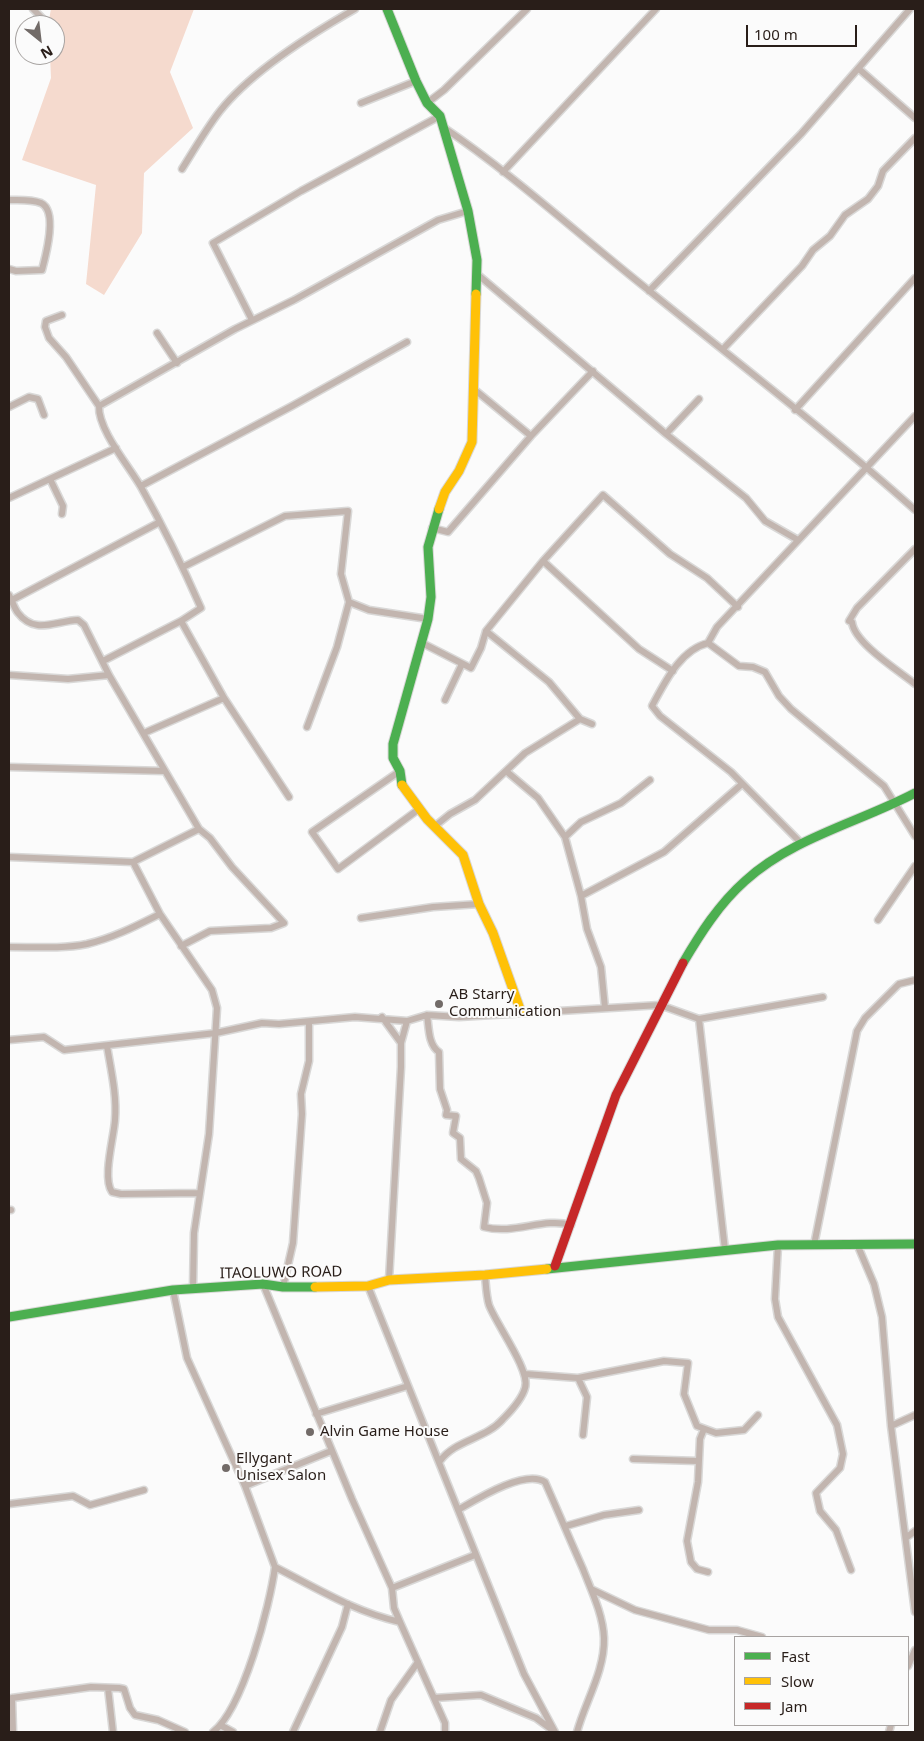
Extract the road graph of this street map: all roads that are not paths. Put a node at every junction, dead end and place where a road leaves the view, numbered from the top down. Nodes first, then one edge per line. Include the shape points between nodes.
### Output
1 (355, 9) edge
2 (387, 9) edge
3 (527, 9) edge
4 (656, 9) edge
5 (908, 9) edge
6 (915, 16) edge
7 (859, 69) junction
8 (416, 81) junction
9 (362, 103) dead end
10 (427, 103) junction
11 (440, 116) junction
12 (915, 118) edge
13 (443, 126) junction
14 (915, 138) edge
15 (182, 169) dead end
16 (503, 172) junction
17 (9, 200) edge
18 (468, 211) junction
19 (9, 268) edge
20 (477, 274) junction
21 (915, 278) edge
22 (649, 291) junction
23 (62, 315) dead end
24 (252, 320) junction
25 (157, 333) dead end
26 (407, 342) dead end
27 (722, 349) junction
28 (176, 363) junction
29 (593, 371) junction
30 (475, 390) junction
31 (699, 399) dead end
32 (99, 406) junction
33 (9, 407) edge
34 (795, 410) junction
35 (44, 415) dead end
36 (915, 416) edge
37 (666, 434) junction
38 (531, 436) junction
39 (116, 448) junction
40 (867, 469) junction
41 (50, 479) junction
42 (140, 486) junction
43 (9, 498) edge
44 (915, 510) edge
45 (62, 514) dead end
46 (160, 522) junction
47 (432, 528) junction
48 (798, 540) junction
49 (915, 548) edge
50 (543, 561) junction
51 (183, 567) junction
52 (10, 597) edge
53 (349, 602) junction
54 (738, 607) junction
55 (428, 619) junction
56 (181, 621) junction
57 (486, 631) junction
58 (422, 643) junction
59 (708, 643) junction
60 (103, 660) junction
61 (462, 664) junction
62 (673, 671) junction
63 (9, 675) edge
64 (109, 675) junction
65 (915, 683) edge
66 (224, 698) junction
67 (445, 700) dead end
68 (580, 719) junction
69 (592, 724) dead end
70 (307, 727) dead end
71 (144, 733) junction
72 (9, 767) edge
73 (164, 771) junction
74 (400, 771) junction
75 (506, 771) junction
76 (650, 780) dead end
77 (742, 784) junction
78 (915, 793) edge
79 (289, 797) dead end
80 (896, 804) junction
81 (419, 809) junction
82 (435, 826) junction
83 (199, 829) junction
84 (915, 836) edge
85 (564, 837) junction
86 (801, 843) junction
87 (9, 857) edge
88 (132, 862) junction
89 (915, 866) edge
90 (581, 896) junction
91 (479, 904) junction
92 (160, 914) junction
93 (360, 918) dead end
94 (878, 920) dead end
95 (181, 946) junction
96 (9, 948) edge
97 (915, 980) edge
98 (822, 997) dead end
99 (660, 1005) junction
100 (604, 1008) junction
101 (521, 1012) junction
102 (427, 1015) junction
103 (382, 1017) junction
104 (699, 1019) junction
105 (407, 1021) junction
106 (309, 1022) junction
107 (216, 1033) junction
108 (9, 1040) edge
109 (401, 1043) junction
110 (107, 1046) junction
111 (200, 1193) junction
112 (571, 1225) junction
113 (857, 1244) junction
114 (915, 1244) edge
115 (778, 1245) junction
116 (814, 1245) junction
117 (725, 1250) junction
118 (555, 1266) junction
119 (486, 1275) junction
120 (389, 1280) junction
121 (262, 1284) junction
122 (368, 1286) junction
123 (283, 1287) junction
124 (193, 1289) junction
125 (173, 1290) junction
126 (9, 1317) edge
127 (525, 1374) junction
128 (578, 1378) junction
129 (408, 1386) junction
130 (316, 1414) junction
131 (758, 1415) dead end
132 (915, 1415) edge
133 (891, 1426) junction
134 (704, 1429) junction
135 (583, 1435) dead end
136 (331, 1451) junction
137 (633, 1460) dead end
138 (440, 1461) junction
139 (698, 1461) junction
140 (245, 1486) junction
141 (144, 1490) dead end
142 (9, 1504) edge
143 (458, 1510) junction
144 (639, 1510) dead end
145 (566, 1526) junction
146 (915, 1531) edge
147 (907, 1537) junction
148 (475, 1556) junction
149 (275, 1567) junction
150 (851, 1570) dead end
151 (708, 1572) dead end
152 (392, 1588) junction
153 (591, 1589) junction
154 (348, 1604) junction
155 (915, 1612) edge
156 (400, 1622) junction
157 (758, 1636) edge
158 (915, 1650) edge
159 (418, 1662) junction
160 (909, 1664) edge
161 (108, 1688) junction
162 (10, 1698) edge
163 (434, 1698) junction
164 (222, 1726) junction
165 (13, 1732) edge
166 (113, 1732) edge
167 (185, 1732) edge
168 (213, 1732) edge
169 (233, 1732) edge
170 (293, 1732) edge
171 (380, 1732) edge
172 (445, 1732) edge
173 (554, 1732) edge
174 (576, 1732) edge

1 - 15 street via 245,86 221,110
2 - 8 street
3 - 10 street
4 - 16 street
5 - 6 street
5 - 7 street
7 - 12 street
7 - 22 street via 777,160
8 - 9 street
8 - 10 street
10 - 11 street
11 - 13 street
11 - 24 street via 308,186 213,244
13 - 16 street
13 - 18 street
14 - 27 street via 883,172 868,199 845,215 830,236
16 - 22 street
17 - 19 street via 42,203 51,218 40,272
18 - 20 street
18 - 24 street via 444,217
20 - 29 street
20 - 30 street
21 - 34 street
22 - 27 street
23 - 32 street via 46,321 47,334
24 - 28 street
25 - 28 street
26 - 42 street
27 - 34 street
28 - 32 street
29 - 37 street
29 - 38 street
30 - 38 street
30 - 47 street via 472,442 445,492
31 - 37 street
32 - 39 street via 101,418
33 - 35 street via 32,398 38,399
34 - 40 street
36 - 40 street
37 - 48 street via 746,498 765,521
38 - 47 street via 448,532
39 - 41 street
39 - 42 street
40 - 44 street
40 - 48 street
41 - 43 street
41 - 45 street via 63,506
42 - 46 street
46 - 51 street
46 - 52 street
47 - 55 street via 428,548 431,597
48 - 54 street
49 - 65 street via 857,608 849,621 866,644
50 - 54 street via 604,495 670,554 707,578
50 - 57 street
50 - 62 street via 639,649
51 - 53 street via 285,516 348,511 341,574
51 - 56 street via 201,608
52 - 60 street via 18,613 30,624 80,622
53 - 55 street via 369,610
53 - 70 street via 337,647
54 - 59 street via 717,627
55 - 58 street
56 - 60 street
56 - 66 street
57 - 61 street via 471,668
57 - 68 street via 550,682
58 - 61 street
58 - 74 street via 393,745 394,764
59 - 62 street via 692,650
59 - 80 street via 739,666 765,672 779,696 884,786
60 - 64 street
61 - 67 street
62 - 77 street via 652,706 660,716 714,756
63 - 64 street via 68,678
64 - 71 street
66 - 71 street
66 - 79 street
68 - 69 street
68 - 75 street via 525,752
71 - 73 street
72 - 73 street
73 - 83 street
74 - 81 street via 400,782
74 - 81 street via 312,832 338,869
75 - 82 street via 476,800
75 - 85 street via 538,798
76 - 85 street via 621,803 580,822
77 - 86 street
77 - 90 street via 664,852
78 - 80 street
80 - 84 street
80 - 86 street
81 - 82 street
82 - 91 street via 463,855
83 - 88 street
83 - 95 street via 284,923 271,928 210,930
85 - 90 street
86 - 99 street via 758,870 724,902 690,951
87 - 88 street
88 - 92 street
89 - 94 street
90 - 100 street via 587,929 601,967
91 - 93 street
91 - 101 street via 494,933
92 - 95 street
92 - 96 street via 128,930 86,944
95 - 107 street via 212,990 217,1008
97 - 116 street via 899,984 865,1018 857,1031
98 - 104 street
99 - 100 street
99 - 104 street
99 - 112 street via 610,1111
100 - 101 street via 553,1013
101 - 102 street via 459,1017
102 - 105 street
102 - 112 street via 432,1044 439,1052 440,1089 446,1115 456,1116 453,1133 460,1138 462,1159 477,1173 487,1203 484,1228 523,1229 552,1222
103 - 105 street
103 - 106 street via 355,1016
103 - 109 street
104 - 117 street
105 - 109 street
106 - 107 street via 262,1023
106 - 123 street via 309,1061 301,1094 293,1243
107 - 110 street
107 - 111 street via 209,1134
108 - 110 street via 44,1037 64,1050
109 - 120 street
110 - 111 street via 116,1109 108,1176 112,1192
111 - 124 street via 194,1233
112 - 118 street
113 - 114 street, ITAOLUWO ROAD
113 - 116 street, ITAOLUWO ROAD
113 - 133 street via 874,1284 882,1317
115 - 116 street, ITAOLUWO ROAD
115 - 117 street, ITAOLUWO ROAD
115 - 150 street via 775,1294 778,1317 837,1426 843,1454 840,1468 816,1493 820,1511 836,1530
117 - 118 street, ITAOLUWO ROAD
118 - 119 street, ITAOLUWO ROAD
119 - 120 street, ITAOLUWO ROAD
119 - 127 street via 490,1306
120 - 122 street, ITAOLUWO ROAD
121 - 123 street, ITAOLUWO ROAD
121 - 124 street, ITAOLUWO ROAD
121 - 130 street
122 - 123 street, ITAOLUWO ROAD
122 - 129 street
124 - 125 street, ITAOLUWO ROAD
125 - 126 street, ITAOLUWO ROAD
125 - 140 street via 187,1358
127 - 128 street
127 - 138 street via 526,1387 502,1421 489,1432 447,1452
128 - 134 street via 664,1361 688,1363 684,1394 697,1426
128 - 135 street via 586,1397
129 - 130 street
129 - 138 street
130 - 136 street
131 - 134 street via 744,1430 716,1433
132 - 133 street
133 - 147 street
134 - 139 street
136 - 140 street
136 - 152 street
137 - 139 street
138 - 143 street
139 - 151 street via 687,1541 691,1562 697,1569
140 - 149 street
141 - 142 street via 90,1505 73,1496
143 - 145 street via 490,1492 530,1477 538,1478 544,1482
143 - 148 street
144 - 145 street via 604,1515
145 - 153 street
146 - 147 street
147 - 155 street
148 - 152 street
148 - 173 street via 524,1674
149 - 154 street
149 - 164 street via 247,1674
152 - 156 street via 394,1608
153 - 157 street via 635,1610 710,1630 737,1630
153 - 174 street via 604,1639 591,1697
154 - 156 street via 377,1617
154 - 170 street via 342,1627
156 - 159 street
158 - 160 street
159 - 163 street
159 - 171 street via 391,1700
161 - 162 street via 91,1687
161 - 166 street
161 - 167 street via 124,1689 135,1715 158,1720
162 - 165 street
163 - 172 street via 445,1723
163 - 173 street via 481,1695 536,1718
164 - 168 street
164 - 169 street

